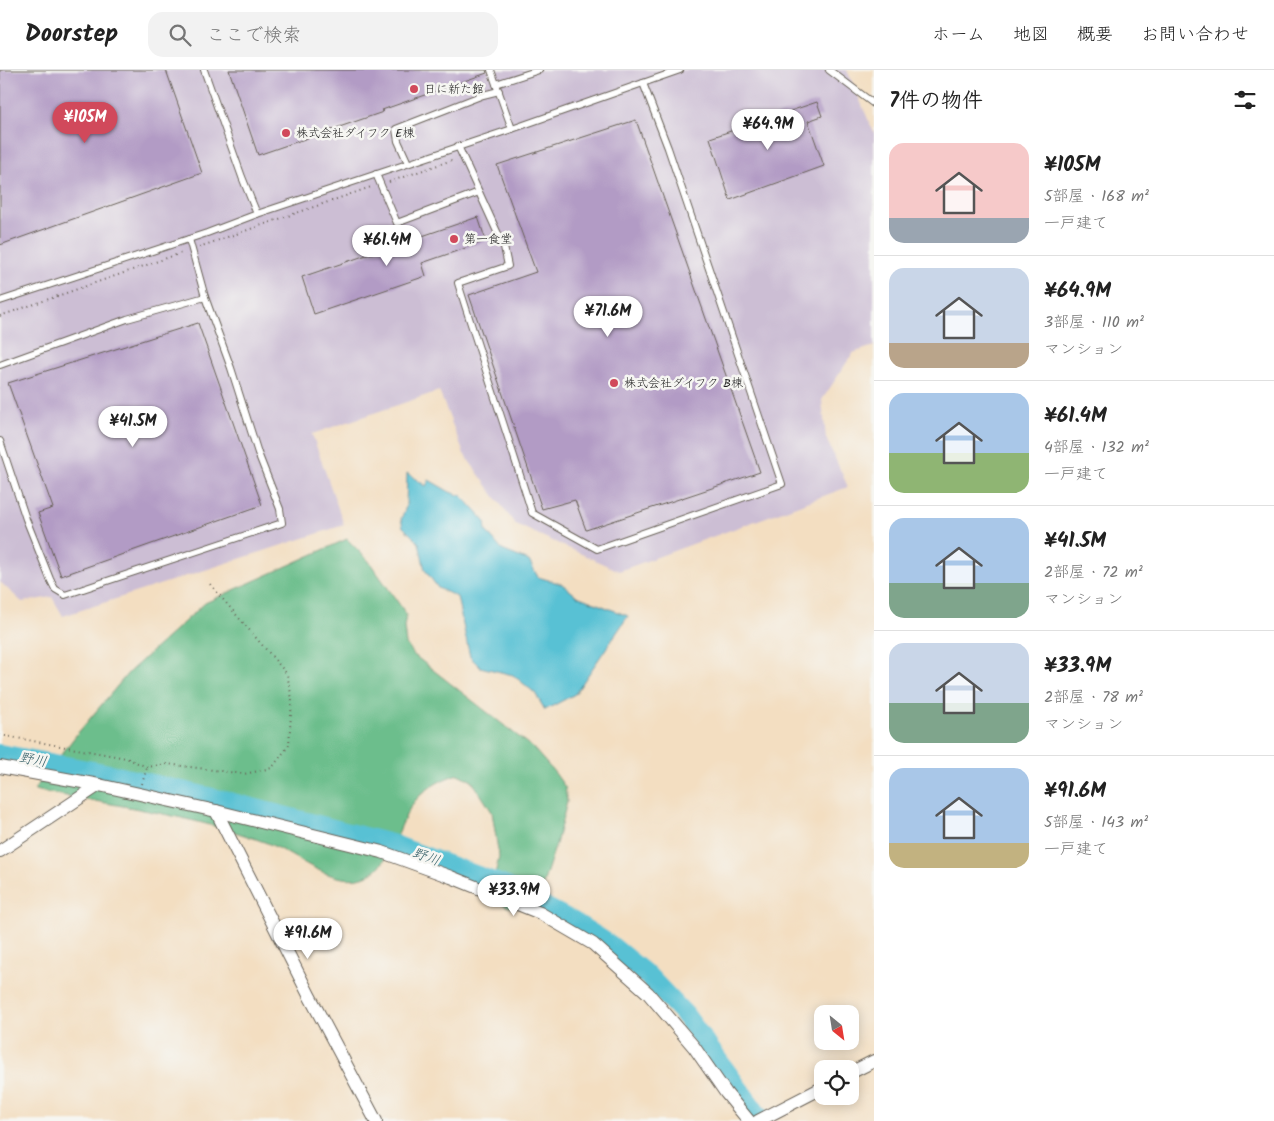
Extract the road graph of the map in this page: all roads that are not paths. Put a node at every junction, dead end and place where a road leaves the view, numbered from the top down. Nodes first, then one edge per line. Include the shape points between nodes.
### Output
1 (204, 70) edge
2 (491, 70) edge
3 (539, 70) edge
4 (680, 70) edge
5 (830, 70) edge
6 (643, 83) junction
7 (496, 84) junction
8 (499, 92) junction
9 (874, 104) edge
10 (512, 129) junction
11 (458, 146) junction
12 (408, 163) junction
13 (376, 174) junction
14 (479, 192) junction
15 (257, 214) junction
16 (189, 239) junction
17 (205, 297) junction
18 (0, 301) edge
19 (0, 365) edge
20 (0, 441) edge
21 (0, 767) edge
22 (98, 784) junction
23 (216, 811) junction
24 (0, 851) edge
25 (874, 1061) edge
26 (859, 1068) edge
27 (814, 1092) edge
28 (376, 1121) edge
29 (749, 1121) edge
30 (758, 1121) edge

1 - 15 lane
2 - 7 lane
3 - 7 lane
4 - 6 lane
5 - 9 lane
6 - 10 lane
6 - 14 lane via 782,484 597,549 532,513 458,283 508,266 504,247
7 - 8 lane
8 - 10 lane
8 - 12 lane via 483,95 396,129
10 - 11 lane
11 - 12 lane
11 - 14 lane
12 - 13 lane
13 - 14 lane via 397,223
13 - 15 lane
15 - 16 lane
16 - 17 lane
16 - 18 lane
17 - 19 lane via 127,320
17 - 20 lane via 280,509 282,523 66,595 55,589 50,579
21 - 22 street
22 - 23 street
22 - 24 street
23 - 28 street
23 - 29 street via 382,852 531,910 571,930 593,944 648,993 694,1047
25 - 26 street
27 - 30 street

